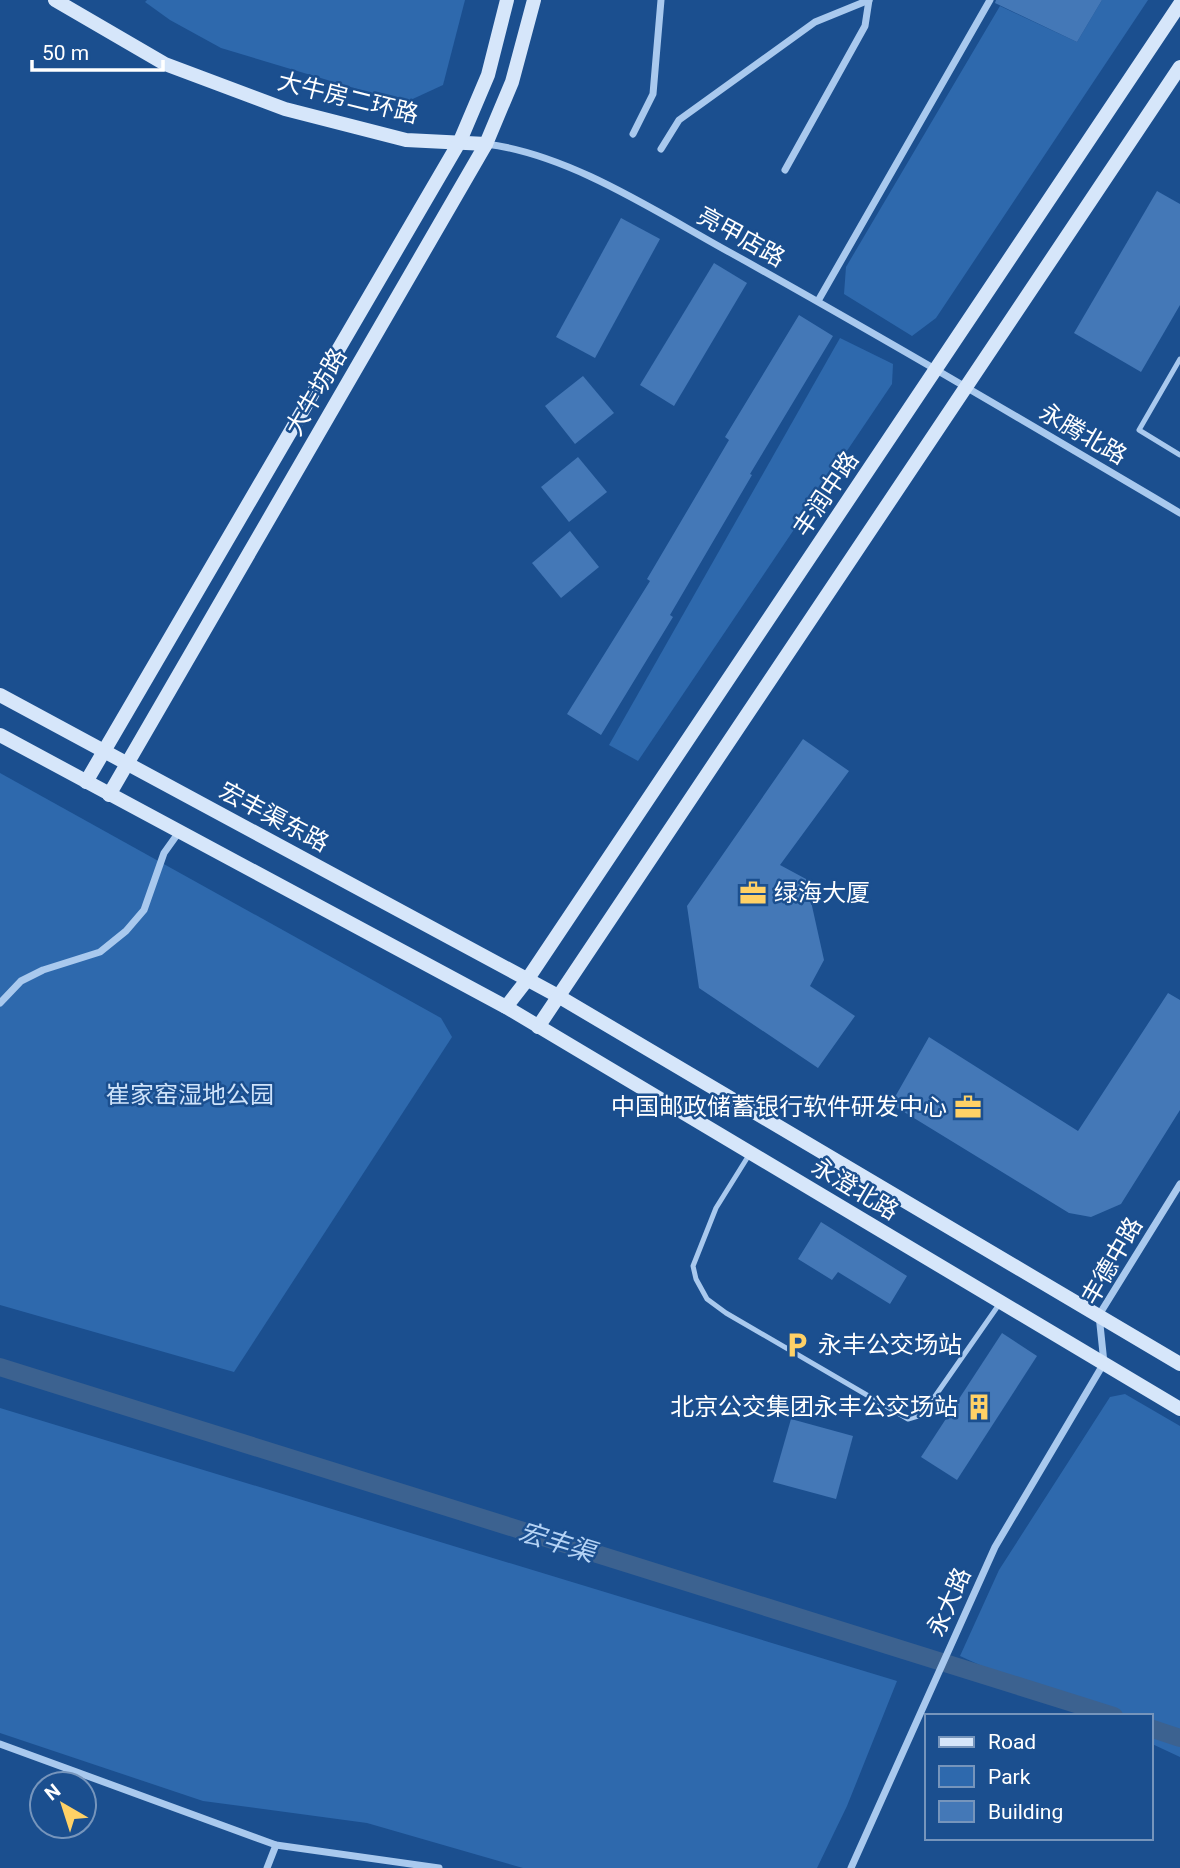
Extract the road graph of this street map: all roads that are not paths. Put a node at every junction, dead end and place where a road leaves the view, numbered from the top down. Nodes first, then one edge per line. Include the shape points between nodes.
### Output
1 (55, 0) edge
2 (507, 0) edge
3 (534, 0) edge
4 (661, 0) edge
5 (868, 0) edge
6 (990, 0) edge
7 (1180, 4) edge
8 (1180, 68) edge
9 (634, 134) dead end
10 (460, 141) junction
11 (486, 144) junction
12 (661, 149) dead end
13 (785, 170) dead end
14 (818, 301) junction
15 (1180, 359) edge
16 (937, 369) junction
17 (966, 388) junction
18 (1180, 455) edge
19 (1180, 513) edge
20 (0, 695) edge
21 (0, 736) edge
22 (104, 750) junction
23 (126, 764) junction
24 (86, 782) junction
25 (109, 795) junction
26 (179, 832) junction
27 (527, 980) junction
28 (558, 996) junction
29 (0, 1003) edge
30 (506, 1007) junction
31 (538, 1027) junction
32 (751, 1153) junction
33 (1180, 1184) edge
34 (1000, 1303) junction
35 (1099, 1315) junction
36 (1104, 1363) junction
37 (1180, 1364) edge
38 (1180, 1409) edge
39 (0, 1744) edge
40 (276, 1845) junction
41 (267, 1868) edge
42 (439, 1868) edge
43 (851, 1868) edge

1 - 10 street, 大牛房二环路 via 165,64 285,109 406,140
2 - 10 street, 大牛坊路 via 488,75
3 - 11 street, 大牛坊路 via 512,82
4 - 9 street via 653,94
5 - 12 street via 815,22 679,120
5 - 13 street via 865,26
6 - 14 street
7 - 16 street, 丰润中路
8 - 17 street
10 - 11 street, 大牛房二环路
10 - 22 street, 大牛坊路
11 - 14 street, 亮甲店路 via 549,159 617,190
11 - 23 street, 大牛坊路
14 - 16 street, 亮甲店路
15 - 18 lane via 1139,430
16 - 17 street, 亮甲店路
16 - 27 street, 丰润中路
17 - 19 street, 永腾北路
17 - 28 street
20 - 22 street, 宏丰渠东路
21 - 24 street
22 - 23 street, 宏丰渠东路
22 - 24 street, 大牛坊路
23 - 25 street, 大牛坊路
23 - 27 street, 宏丰渠东路
24 - 25 street
25 - 26 street
26 - 29 street via 164,853 144,910 126,931 100,952 21,981
26 - 30 street
27 - 28 street, 永澄北路
27 - 30 street, 丰润中路
28 - 31 street
28 - 35 street, 永澄北路
30 - 31 street, 永澄北路
31 - 32 street, 永澄北路
32 - 34 street, 永澄北路
32 - 34 lane via 716,1208 693,1266 707,1299 726,1313 908,1419 918,1416 931,1402
33 - 35 street, 丰德中路
34 - 36 street, 永澄北路
35 - 36 street, 丰德中路
35 - 37 street, 永澄北路
36 - 38 street, 永澄北路
36 - 43 street, 永大路 via 995,1547
39 - 40 street
40 - 41 street
40 - 42 street

